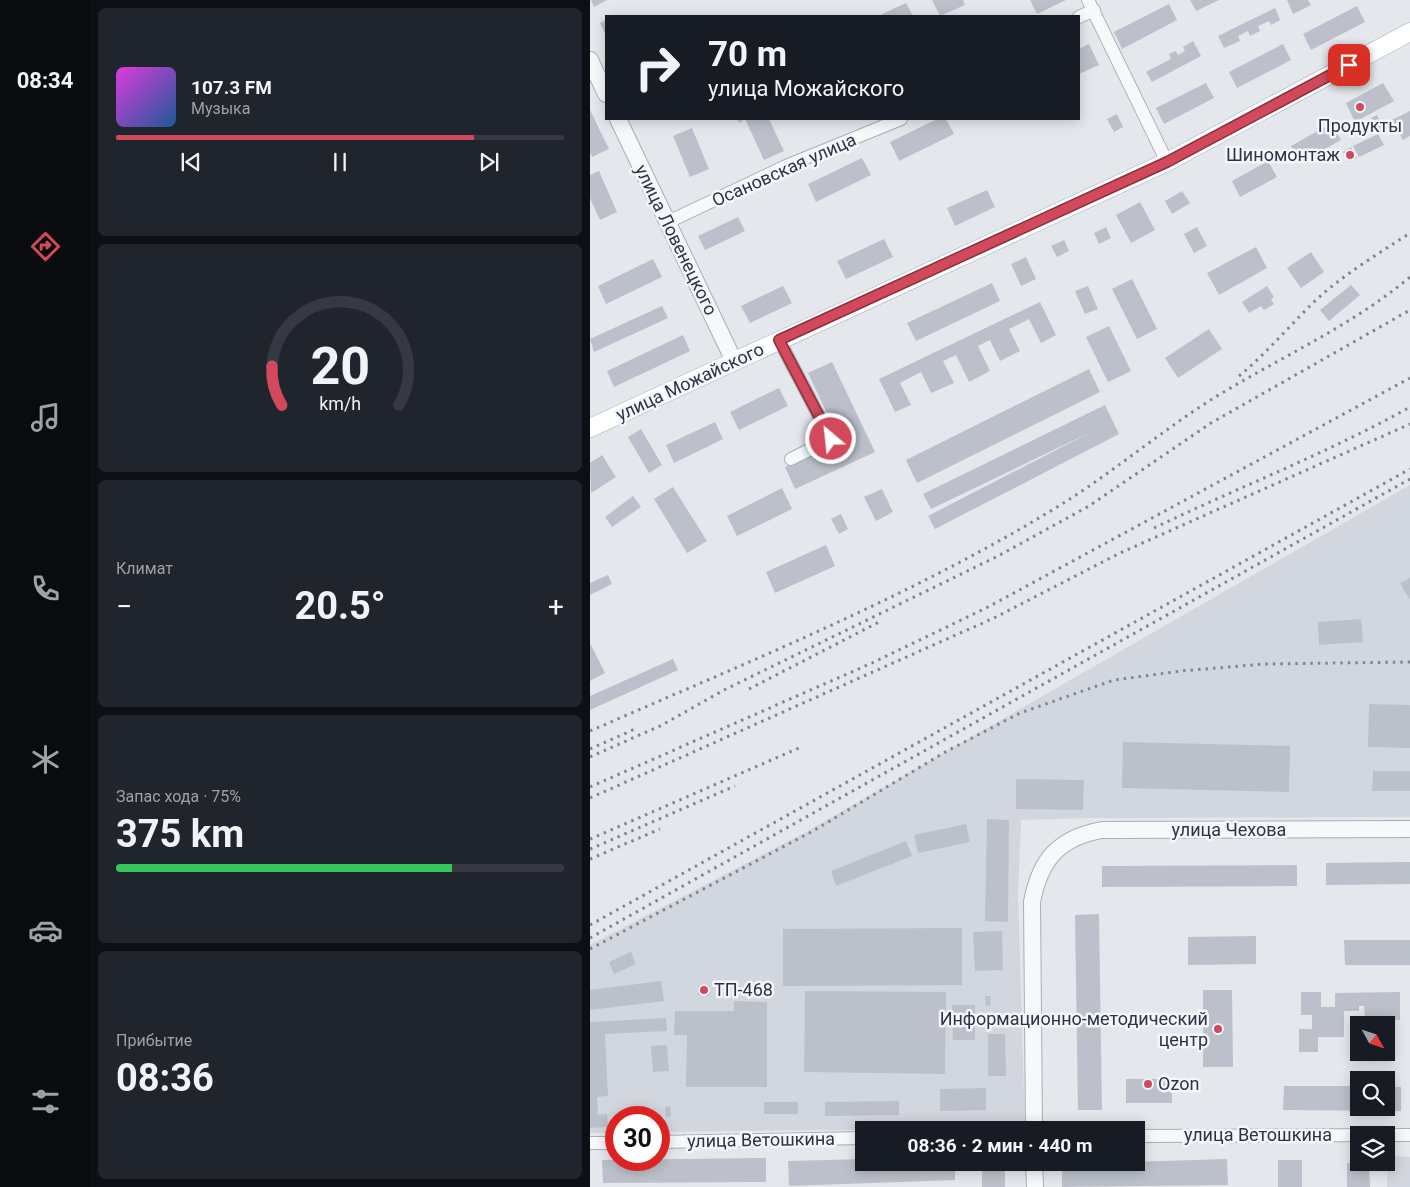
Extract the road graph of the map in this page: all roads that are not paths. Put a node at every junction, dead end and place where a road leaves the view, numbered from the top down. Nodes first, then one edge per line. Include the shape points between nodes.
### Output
1 (1091, 5) edge
2 (1080, 16) edge
3 (1410, 32) edge
4 (590, 60) edge
5 (605, 92) edge
6 (618, 120) edge
7 (899, 120) edge
8 (1167, 162) junction
9 (668, 222) junction
10 (779, 340) junction
11 (734, 360) junction
12 (590, 428) edge
13 (791, 459) dead end
14 (1410, 829) edge
15 (1034, 1121) edge
16 (1410, 1135) edge
17 (1145, 1136) edge
18 (855, 1138) edge
19 (670, 1142) edge
20 (590, 1143) edge
21 (605, 1143) edge
22 (1034, 1171) edge
23 (1035, 1187) edge

1 - 2 street
1 - 8 street
3 - 8 main road, улица Можайского
4 - 5 street
6 - 9 street, улица Ловенецкого
7 - 9 street, Осановская улица via 786,166
8 - 10 main road, улица Можайского
9 - 11 street, улица Ловенецкого
10 - 11 main road, улица Можайского
10 - 13 street via 831,439
11 - 12 main road, улица Можайского
14 - 15 street, улица Чехова via 1102,830 1084,833 1068,841 1043,866 1032,902
16 - 17 street, улица Ветошкина
18 - 19 street, улица Ветошкина
20 - 21 street
22 - 23 street

